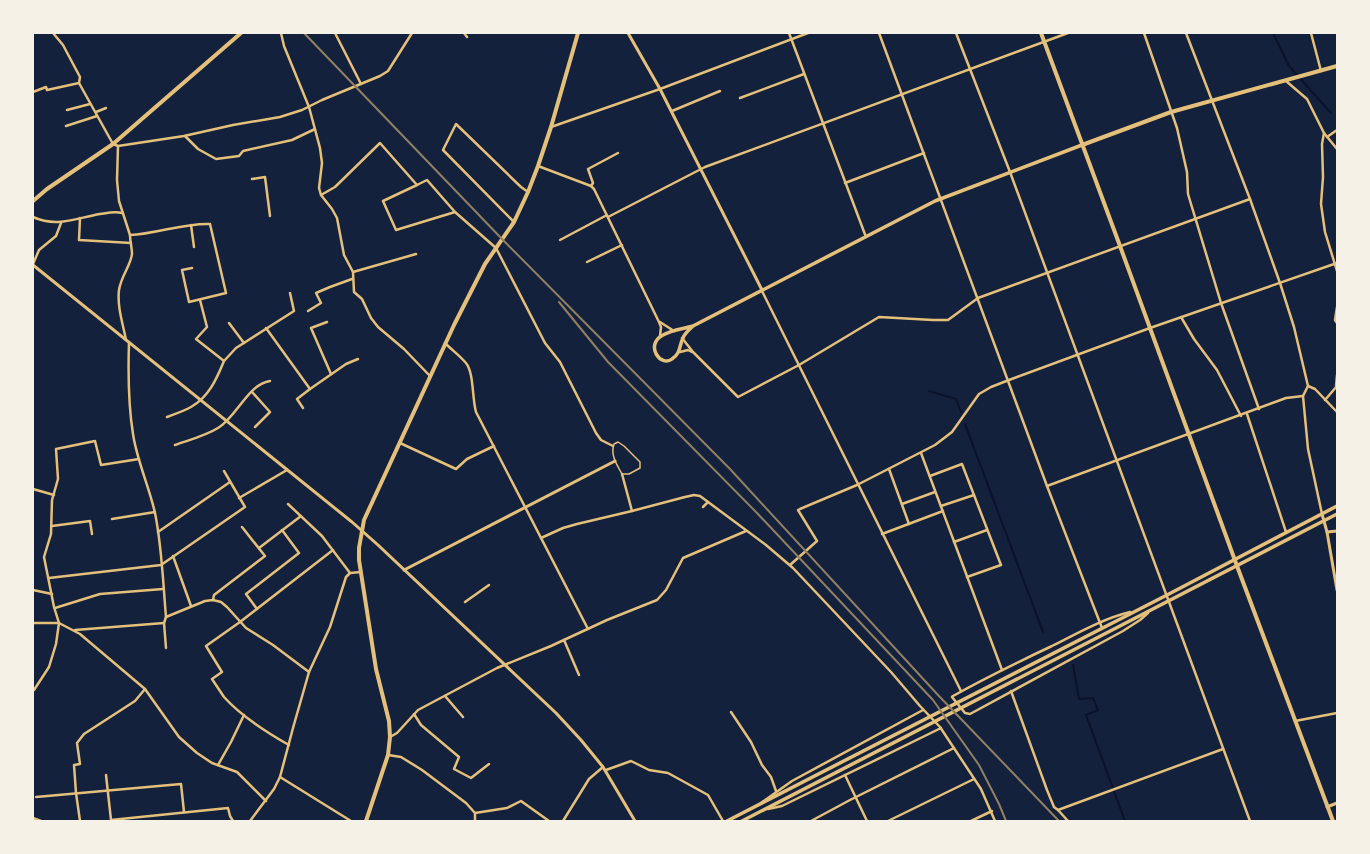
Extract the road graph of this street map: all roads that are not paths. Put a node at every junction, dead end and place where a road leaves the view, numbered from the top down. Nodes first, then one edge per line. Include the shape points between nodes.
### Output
1 (54, 33) edge
2 (241, 33) edge
3 (281, 33) edge
4 (335, 33) edge
5 (412, 33) edge
6 (464, 33) edge
7 (578, 33) edge
8 (628, 33) edge
9 (789, 33) edge
10 (808, 33) edge
11 (879, 33) edge
12 (956, 33) edge
13 (1041, 33) edge
14 (1068, 33) edge
15 (1144, 33) edge
16 (1186, 33) edge
17 (1311, 33) edge
18 (467, 37) dead end
19 (791, 39) junction
20 (1044, 42) junction
21 (1337, 66) edge
22 (970, 69) junction
23 (1321, 71) junction
24 (804, 74) junction
25 (1285, 81) junction
26 (79, 83) junction
27 (361, 84) junction
28 (660, 89) junction
29 (720, 91) dead end
30 (33, 92) edge
31 (902, 94) junction
32 (740, 98) dead end
33 (1212, 100) junction
34 (90, 104) junction
35 (308, 106) junction
36 (106, 108) dead end
37 (67, 110) dead end
38 (672, 111) junction
39 (96, 112) junction
40 (1172, 112) junction
41 (97, 116) junction
42 (823, 123) junction
43 (66, 126) dead end
44 (551, 127) junction
45 (315, 129) junction
46 (1337, 130) edge
47 (1324, 133) junction
48 (185, 136) junction
49 (1327, 137) junction
50 (113, 144) junction
51 (1082, 145) junction
52 (118, 146) junction
53 (1337, 149) edge
54 (618, 153) dead end
55 (924, 153) junction
56 (538, 166) junction
57 (700, 169) junction
58 (1010, 172) junction
59 (252, 179) dead end
60 (846, 183) junction
61 (417, 185) junction
62 (591, 186) junction
63 (528, 192) junction
64 (321, 195) junction
65 (941, 198) junction
66 (1250, 199) junction
67 (33, 201) edge
68 (455, 212) junction
69 (122, 214) junction
70 (270, 216) dead end
71 (608, 216) junction
72 (33, 217) edge
73 (80, 218) junction
74 (1195, 219) junction
75 (514, 222) junction
76 (61, 223) junction
77 (191, 224) junction
78 (130, 235) junction
79 (866, 237) junction
80 (560, 240) dead end
81 (131, 243) junction
82 (622, 246) junction
83 (1120, 246) junction
84 (194, 247) dead end
85 (496, 248) junction
86 (416, 254) dead end
87 (587, 262) dead end
88 (1336, 263) edge
89 (33, 264) edge
90 (192, 268) dead end
91 (1337, 271) edge
92 (353, 272) junction
93 (1047, 273) junction
94 (352, 279) junction
95 (1280, 283) junction
96 (762, 290) junction
97 (290, 293) dead end
98 (978, 298) junction
99 (200, 300) junction
100 (1221, 303) junction
101 (1337, 307) edge
102 (308, 310) dead end
103 (1181, 317) junction
104 (327, 322) dead end
105 (659, 322) junction
106 (229, 323) dead end
107 (1337, 323) edge
108 (693, 326) junction
109 (266, 328) junction
110 (1150, 328) junction
111 (674, 332) junction
112 (660, 336) junction
113 (682, 338) junction
114 (127, 341) junction
115 (244, 343) junction
116 (445, 344) junction
117 (680, 352) junction
118 (693, 352) junction
119 (1077, 354) junction
120 (358, 359) dead end
121 (224, 361) junction
122 (799, 365) junction
123 (331, 374) junction
124 (1337, 375) edge
125 (431, 376) junction
126 (1009, 380) junction
127 (270, 381) dead end
128 (1308, 386) junction
129 (1336, 386) edge
130 (310, 389) junction
131 (252, 392) junction
132 (1303, 396) junction
133 (200, 400) junction
134 (1325, 400) junction
135 (304, 408) dead end
136 (1259, 409) junction
137 (1337, 412) edge
138 (1247, 414) junction
139 (1241, 416) junction
140 (167, 417) dead end
141 (227, 421) junction
142 (254, 427) dead end
143 (1189, 434) junction
144 (400, 443) junction
145 (175, 445) dead end
146 (494, 446) junction
147 (613, 446) junction
148 (921, 453) junction
149 (139, 459) junction
150 (615, 461) junction
151 (1117, 461) junction
152 (889, 469) junction
153 (287, 470) junction
154 (224, 471) dead end
155 (622, 474) junction
156 (930, 476) junction
157 (230, 482) junction
158 (857, 485) junction
159 (1048, 486) junction
160 (33, 488) edge
161 (935, 492) junction
162 (54, 495) junction
163 (974, 495) junction
164 (239, 498) junction
165 (708, 502) junction
166 (288, 504) dead end
167 (902, 504) junction
168 (941, 506) junction
169 (1337, 506) edge
170 (526, 507) junction
171 (703, 507) dead end
172 (632, 511) junction
173 (943, 511) junction
174 (155, 512) junction
175 (1322, 514) junction
176 (1337, 514) edge
177 (301, 516) junction
178 (112, 519) dead end
179 (1323, 521) junction
180 (909, 524) junction
181 (52, 526) junction
182 (242, 527) dead end
183 (282, 530) junction
184 (987, 530) junction
185 (362, 531) junction
186 (746, 531) junction
187 (1337, 531) edge
188 (158, 532) junction
189 (1286, 532) junction
190 (1327, 532) junction
191 (92, 534) dead end
192 (882, 534) junction
193 (541, 538) junction
194 (954, 542) junction
195 (259, 548) junction
196 (333, 550) junction
197 (173, 556) junction
198 (1234, 559) junction
199 (161, 565) junction
200 (790, 566) junction
201 (1237, 566) junction
202 (404, 570) junction
203 (361, 572) junction
204 (350, 573) junction
205 (967, 577) junction
206 (49, 578) junction
207 (489, 585) dead end
208 (163, 589) junction
209 (33, 590) edge
210 (1337, 590) edge
211 (52, 594) junction
212 (1167, 595) junction
213 (213, 600) junction
214 (1169, 601) junction
215 (465, 602) dead end
216 (190, 606) junction
217 (54, 608) junction
218 (257, 609) junction
219 (1151, 610) junction
220 (1135, 611) junction
221 (166, 617) junction
222 (240, 622) junction
223 (1100, 622) junction
224 (33, 623) edge
225 (164, 623) junction
226 (59, 624) junction
227 (1102, 628) junction
228 (588, 629) junction
229 (73, 630) junction
230 (564, 640) junction
231 (166, 648) dead end
232 (504, 665) junction
233 (1002, 670) junction
234 (309, 672) junction
235 (579, 675) dead end
236 (145, 689) junction
237 (34, 690) edge
238 (961, 691) junction
239 (1010, 691) junction
240 (445, 696) junction
241 (923, 710) junction
242 (731, 712) dead end
243 (1337, 713) edge
244 (414, 714) junction
245 (244, 715) junction
246 (463, 717) dead end
247 (1295, 721) junction
248 (941, 728) junction
249 (390, 737) junction
250 (289, 745) junction
251 (954, 748) junction
252 (1223, 749) junction
253 (388, 755) junction
254 (489, 764) dead end
255 (218, 765) junction
256 (605, 769) junction
257 (106, 775) dead end
258 (845, 776) junction
259 (280, 777) junction
260 (974, 779) junction
261 (108, 790) junction
262 (776, 791) junction
263 (76, 793) junction
264 (36, 797) dead end
265 (855, 797) junction
266 (266, 801) junction
267 (1337, 803) edge
268 (757, 806) junction
269 (1327, 807) junction
270 (764, 809) junction
271 (1058, 810) junction
272 (992, 811) junction
273 (184, 812) junction
274 (475, 813) junction
275 (33, 818) edge
276 (41, 821) edge
277 (80, 821) edge
278 (233, 821) edge
279 (250, 821) edge
280 (350, 821) edge
281 (366, 821) edge
282 (475, 821) edge
283 (549, 821) edge
284 (563, 821) edge
285 (635, 821) edge
286 (723, 821) edge
287 (726, 821) edge
288 (742, 821) edge
289 (811, 821) edge
290 (867, 821) edge
291 (888, 821) edge
292 (971, 821) edge
293 (995, 821) edge
294 (1068, 821) edge
295 (1250, 821) edge
296 (1333, 821) edge

1 - 26 street via 80,77
2 - 50 main road
3 - 35 street
4 - 27 street
5 - 27 street via 388,71
6 - 18 street
7 - 44 main road
8 - 28 street
9 - 19 street
10 - 19 street
11 - 31 street
12 - 22 street
13 - 20 main road
14 - 20 street
15 - 40 street
16 - 33 street
17 - 23 street
19 - 24 street
19 - 28 street
20 - 22 street
20 - 51 main road
21 - 23 main road
22 - 31 street
22 - 58 street
23 - 25 main road
24 - 32 street
24 - 42 street
25 - 33 main road
25 - 47 street via 1307,99
26 - 30 street
26 - 34 street
27 - 35 street
28 - 38 street
28 - 44 street
29 - 38 street
31 - 42 street
31 - 55 street
33 - 40 main road
33 - 66 street
34 - 37 street
34 - 39 street
35 - 45 street
35 - 48 street via 280,117
36 - 39 street
38 - 57 street
39 - 41 street
40 - 51 main road
40 - 74 street via 1187,172 1188,194
41 - 43 street
41 - 50 street
42 - 57 street
42 - 60 street
44 - 56 main road
45 - 48 street via 292,140 243,152 239,156 216,159 198,149
45 - 64 street via 322,163 319,188
46 - 49 street
47 - 49 street
47 - 88 street via 1321,204 1325,232
48 - 52 street
49 - 53 street
50 - 52 street
50 - 67 main road
51 - 58 main road
51 - 83 main road
52 - 69 street via 117,180
54 - 62 street via 588,168 593,183
55 - 60 street
55 - 65 street
56 - 62 street
56 - 63 main road
57 - 71 street
57 - 96 street
58 - 65 main road
58 - 93 street
59 - 70 street via 265,177
60 - 79 street
61 - 64 street via 380,143 335,187
61 - 68 street via 428,180
61 - 68 street via 383,201 396,230
62 - 71 street
63 - 75 main road
63 - 75 street via 456,124 443,150
64 - 92 street via 337,218 344,255
65 - 79 main road
65 - 98 street
66 - 74 street
66 - 95 street
68 - 85 street
69 - 73 street via 117,212
69 - 78 street
71 - 80 street
71 - 82 street
72 - 76 street
73 - 76 street
73 - 81 street via 79,240
74 - 83 street
74 - 100 street
75 - 85 main road
76 - 89 street via 56,236 39,250
77 - 78 street
77 - 84 street
77 - 99 street via 210,224 226,294
78 - 81 street
79 - 96 main road
81 - 114 street via 132,253 119,290 119,303
82 - 87 street
82 - 105 street
83 - 93 street
83 - 110 main road
85 - 116 main road via 485,264
85 - 147 street via 545,343 560,362 596,433 601,440
86 - 92 street
88 - 91 street
88 - 95 street
89 - 114 street
90 - 99 street via 182,270 189,302
92 - 94 street
93 - 98 street
93 - 119 street
94 - 102 street via 316,294 321,304
94 - 125 street via 354,292 362,298 378,327
95 - 100 street
95 - 128 street
96 - 108 main road
96 - 122 street
97 - 109 street via 294,311
98 - 122 street via 948,320 879,317
98 - 126 street
99 - 121 street via 207,328 196,339
100 - 103 street
100 - 136 street
101 - 107 street
103 - 110 street
103 - 139 street via 1217,370
104 - 123 street via 311,328
105 - 111 street
105 - 112 street
106 - 115 street
108 - 111 main road
108 - 113 main road
109 - 115 street
109 - 130 street
110 - 119 street
110 - 143 main road
111 - 112 main road
112 - 117 main road via 655,341 653,349 662,360 668,362
113 - 117 main road
113 - 118 street
114 - 133 street
114 - 149 street via 133,434
115 - 121 street
116 - 125 main road
116 - 146 street via 466,363 471,373 476,412
117 - 118 street
118 - 122 street via 738,397
119 - 126 street
119 - 151 street
120 - 123 street
121 - 133 street via 214,383
122 - 158 street
123 - 130 street
124 - 129 street
125 - 144 main road
126 - 148 street via 979,394 952,432
126 - 159 street
127 - 131 street via 264,382
128 - 132 street
128 - 134 street via 1315,389
129 - 134 street
130 - 135 street via 297,399
131 - 141 street
131 - 142 street via 270,412
132 - 136 street via 1286,398
132 - 175 street via 1308,449
133 - 140 street
133 - 141 street
134 - 137 street
136 - 138 street
138 - 139 street
138 - 189 street
139 - 143 street
141 - 145 street via 219,428
141 - 153 street
143 - 151 street
143 - 198 main road
144 - 146 street via 456,469 467,459
144 - 185 main road via 364,520
146 - 170 street
147 - 150 lane
147 - 155 lane via 615,443 621,443 640,462 640,468 629,474
148 - 152 street
148 - 156 street
149 - 162 street via 101,465 95,441 56,449 58,479
149 - 174 street
150 - 155 lane
150 - 170 street
151 - 159 street
151 - 212 street
152 - 158 street
152 - 167 street
153 - 164 street
153 - 185 street
154 - 157 street
155 - 172 street
156 - 161 street
156 - 163 street via 962,464
157 - 164 street
157 - 188 street
158 - 192 street
158 - 200 street via 798,510 817,541
159 - 223 street
160 - 162 street
161 - 167 street
161 - 168 street
162 - 181 street
163 - 168 street
163 - 184 street
164 - 197 street via 245,507
165 - 171 street
165 - 172 street via 694,495
165 - 186 street
166 - 177 street
167 - 180 street
168 - 173 street
169 - 175 main road
170 - 193 street
170 - 202 street
172 - 193 street via 563,528
173 - 180 street
173 - 194 street
174 - 178 street
174 - 188 street
175 - 179 street
175 - 189 main road
176 - 179 main road
177 - 183 street
177 - 196 street
179 - 190 street
179 - 201 main road
180 - 192 street
181 - 191 street via 90,521
181 - 206 street via 44,557
182 - 195 street
183 - 195 street
183 - 218 street via 299,553 246,594
184 - 194 street
184 - 205 street via 1001,565
185 - 202 street
185 - 203 main road via 359,548
186 - 200 street
186 - 228 street via 683,558 666,590 657,600
187 - 190 street
188 - 199 street
189 - 198 main road
190 - 210 street
192 - 238 street
193 - 228 street
194 - 205 street
195 - 213 street via 265,556 214,595
196 - 204 street
196 - 218 street
197 - 199 street
197 - 216 street
198 - 201 main road
198 - 212 main road
199 - 206 street
199 - 208 street
200 - 241 street via 891,672
201 - 214 main road
201 - 247 main road
202 - 232 street
203 - 204 street
203 - 249 main road via 376,669 389,721
204 - 234 street via 346,577 330,627
205 - 233 street
206 - 211 street
207 - 215 street
208 - 217 street via 100,594
208 - 221 street
209 - 211 street
211 - 217 street
212 - 214 street
212 - 220 main road
213 - 216 street
213 - 222 street via 221,602
214 - 219 main road
214 - 252 street
216 - 221 street
217 - 226 street
218 - 222 street
219 - 239 street via 1123,630
219 - 270 main road
220 - 223 street
220 - 227 main road
221 - 225 street
222 - 234 street
222 - 245 street via 206,646 222,672 212,679 224,696
223 - 227 street
223 - 233 street
224 - 226 street
225 - 229 street
225 - 231 street
226 - 229 street
226 - 237 street via 49,667
227 - 268 main road
228 - 230 street
229 - 236 street
230 - 232 street
230 - 235 street
232 - 240 street
232 - 256 street via 556,713
233 - 238 street
234 - 250 street
236 - 255 street via 179,737 197,753
236 - 263 street via 135,701 84,734 77,743 80,764 74,765
238 - 239 street via 952,697 967,714
239 - 271 street via 1047,790 1054,807
240 - 244 street
240 - 246 street
241 - 248 street
241 - 262 street
242 - 262 street via 771,777
243 - 247 street
244 - 249 street
244 - 254 street via 421,725 459,757 454,769 471,778
245 - 250 street via 262,730
245 - 255 street
247 - 269 main road
248 - 251 street
248 - 258 street
249 - 253 main road
250 - 259 street
251 - 260 street
251 - 265 street
252 - 271 street
252 - 295 street
253 - 274 street via 401,757 422,770 466,803
253 - 281 main road
255 - 266 street via 237,772
256 - 284 street via 589,779
256 - 285 street
256 - 286 street via 631,761 642,768 668,773 708,795
257 - 261 street
258 - 265 street
258 - 270 street via 782,806
259 - 266 street
259 - 280 street
260 - 272 street
260 - 291 street
261 - 263 street
261 - 273 street via 181,784
261 - 273 street via 111,820
262 - 268 street
263 - 264 street
263 - 277 street
265 - 289 street
265 - 290 street
266 - 279 street
267 - 269 street
268 - 287 main road
269 - 296 main road
270 - 288 main road
271 - 294 street
272 - 292 street
272 - 293 street
273 - 278 street via 228,808
274 - 282 street
274 - 283 street via 507,808 521,801
275 - 276 street

